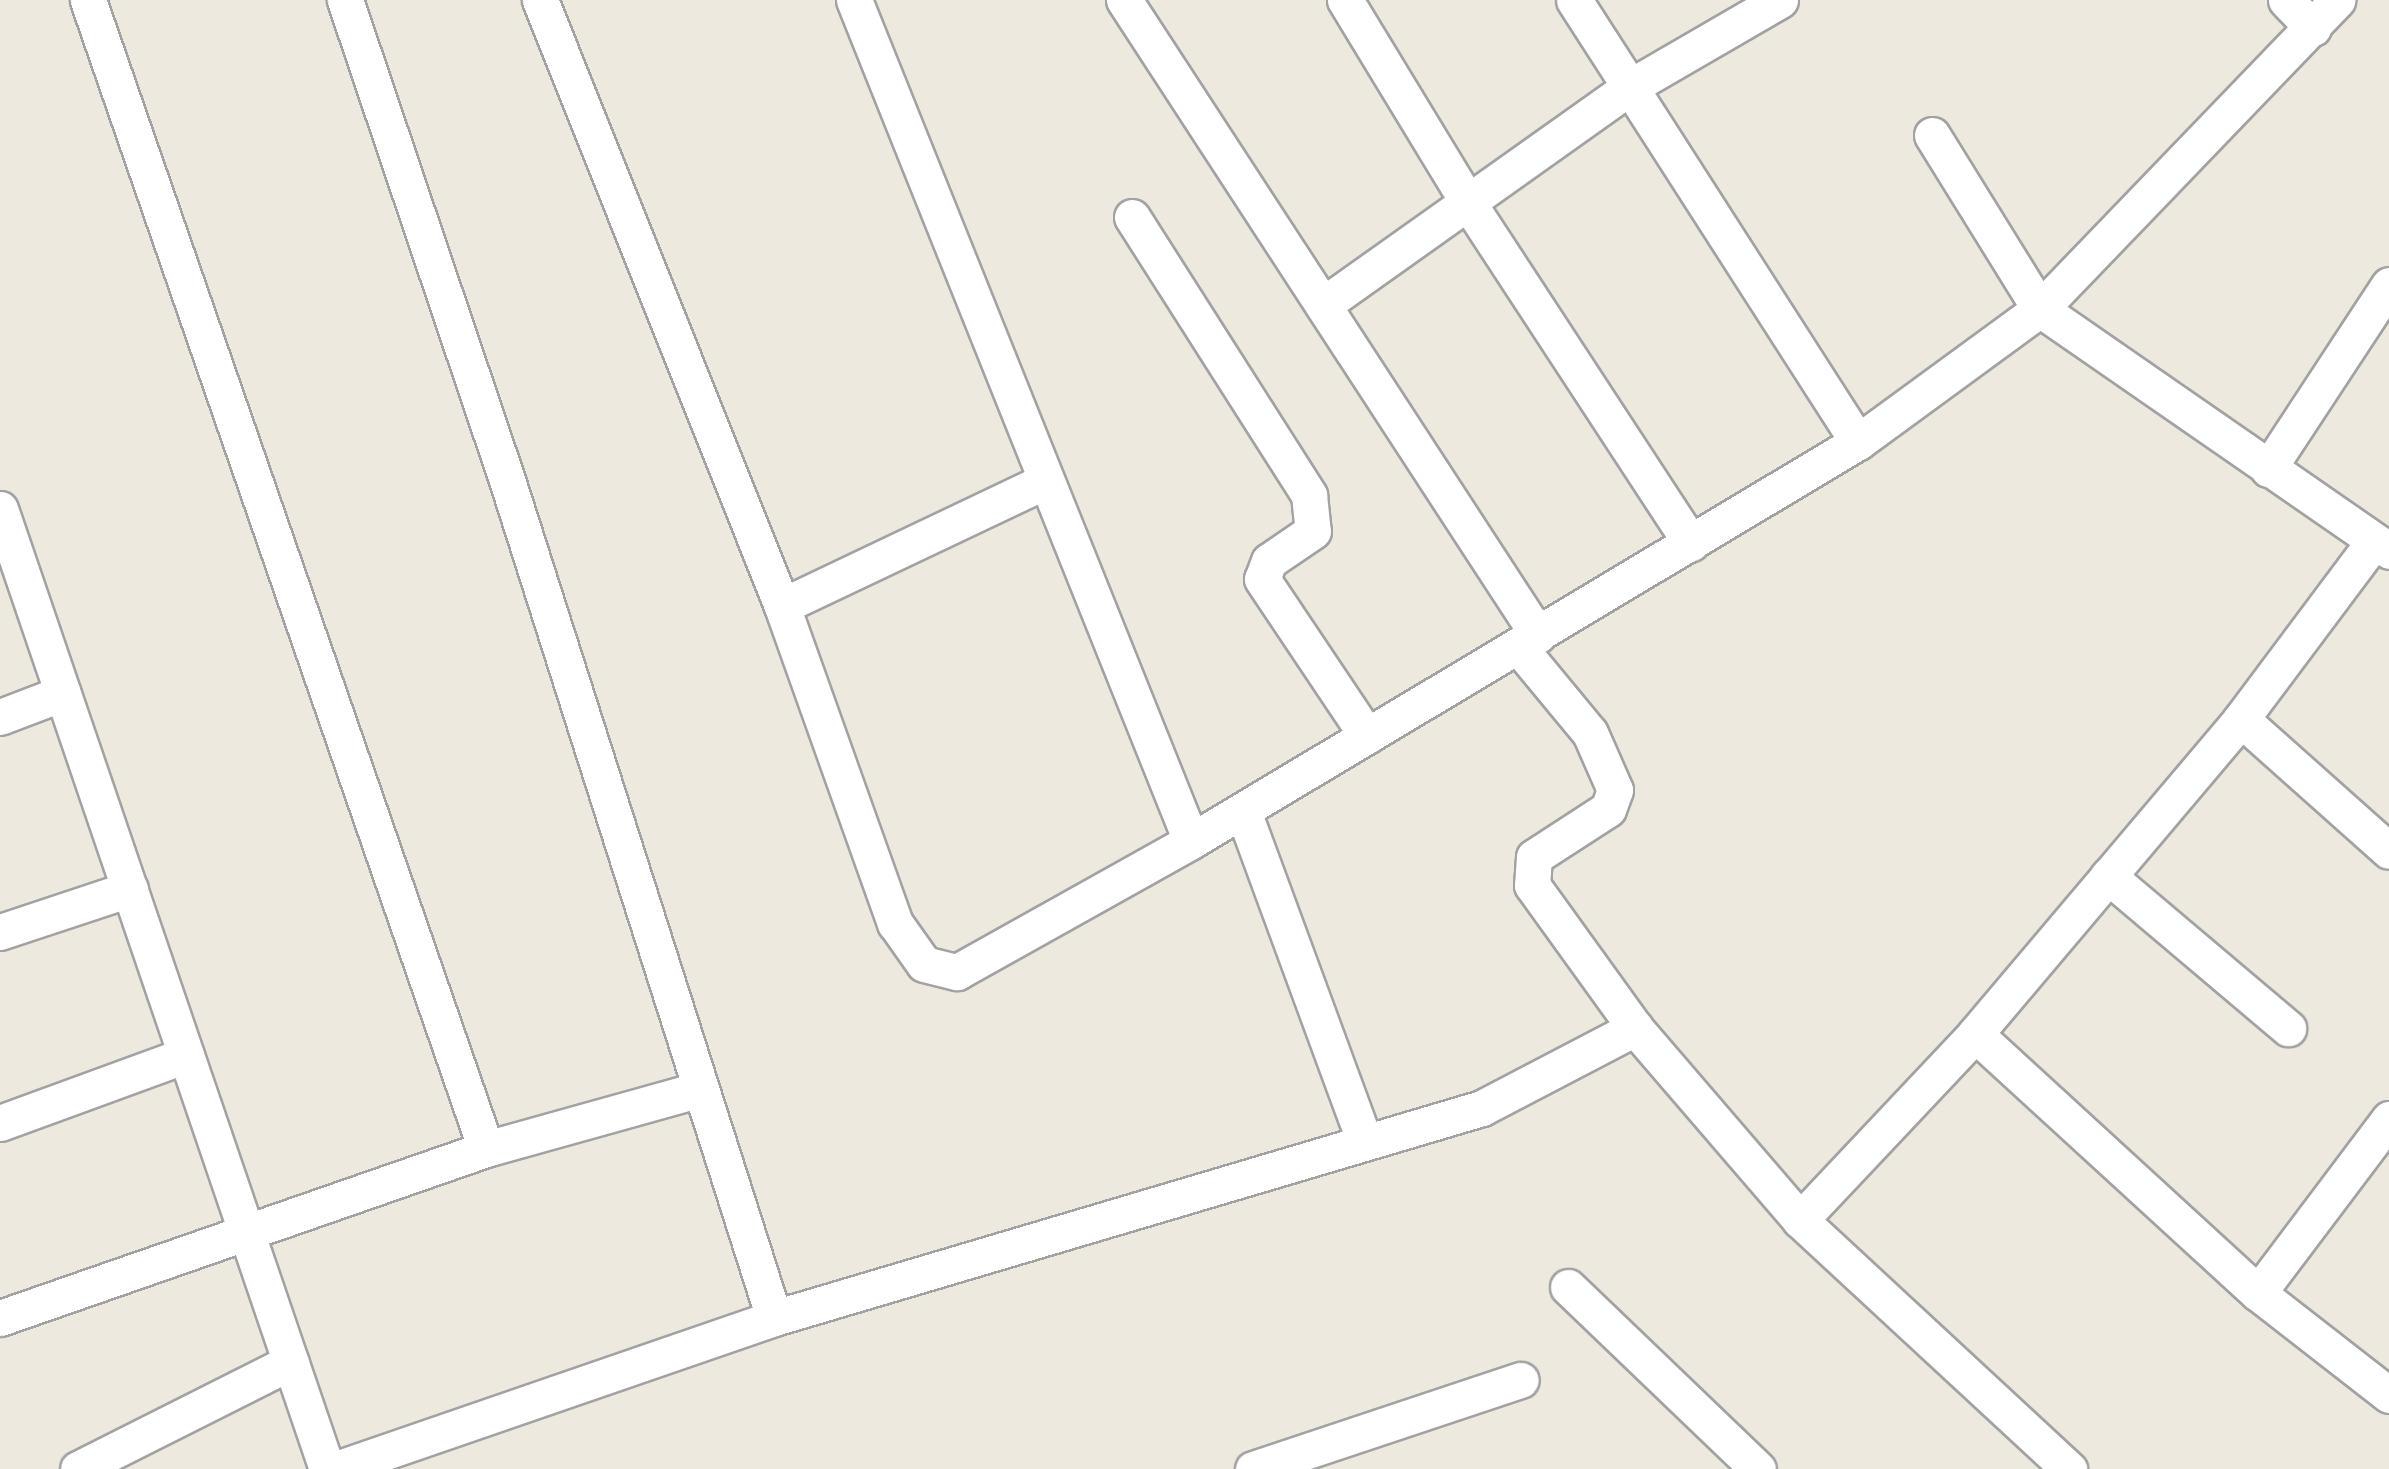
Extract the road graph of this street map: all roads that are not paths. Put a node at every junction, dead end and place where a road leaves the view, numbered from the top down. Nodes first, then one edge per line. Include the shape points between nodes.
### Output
1 (88, 0) edge
2 (344, 0) edge
3 (540, 0) edge
4 (854, 0) edge
5 (1124, 0) edge
6 (1345, 0) edge
7 (1574, 0) edge
8 (1780, 0) edge
9 (2286, 0) edge
10 (2336, 0) edge
11 (2313, 28) junction
12 (1630, 87) junction
13 (1932, 135) dead end
14 (1467, 201) junction
15 (1132, 217) dead end
16 (2389, 284) edge
17 (1323, 305) junction
18 (2040, 309) junction
19 (1858, 442) junction
20 (2268, 469) junction
21 (1045, 481) junction
22 (3, 524) edge
23 (1691, 543) junction
24 (2382, 546) edge
25 (782, 606) junction
26 (1528, 641) junction
27 (63, 693) junction
28 (0, 717) edge
29 (2241, 719) junction
30 (1367, 736) junction
31 (1243, 810) junction
32 (1192, 841) junction
33 (2389, 851) edge
34 (2108, 876) junction
35 (130, 889) junction
36 (0, 932) edge
37 (1635, 1028) junction
38 (2288, 1028) dead end
39 (1975, 1034) junction
40 (186, 1054) junction
41 (698, 1090) junction
42 (2389, 1120) edge
43 (0, 1123) edge
44 (1365, 1142) junction
45 (486, 1150) junction
46 (1800, 1220) junction
47 (247, 1234) junction
48 (1568, 1286) dead end
49 (2258, 1293) junction
50 (0, 1318) edge
51 (774, 1318) junction
52 (291, 1362) junction
53 (1521, 1380) dead end
54 (2389, 1396) edge
55 (2064, 1467) edge
56 (78, 1469) edge
57 (327, 1469) edge
58 (336, 1469) edge
59 (1253, 1469) edge
60 (1758, 1469) edge

1 - 45 street
2 - 41 street via 508,480
3 - 25 street
4 - 21 street
5 - 17 street
6 - 14 street
7 - 12 street
8 - 12 street
9 - 11 street
10 - 11 street
11 - 18 street
12 - 14 street
12 - 19 street
13 - 18 street
14 - 17 street
14 - 23 street
15 - 30 street via 1309,496 1313,531 1268,561 1262,580
16 - 20 street
17 - 26 street
18 - 19 street
18 - 20 street
19 - 23 street
20 - 24 street
21 - 25 street
21 - 32 street
22 - 27 street
23 - 26 street
24 - 29 street
25 - 32 street via 895,923 924,964 958,972 985,961
26 - 30 street
26 - 37 street via 1590,733 1616,790 1608,809 1534,857 1532,885
27 - 28 street
27 - 35 street
29 - 33 street
29 - 34 street
30 - 31 street
31 - 32 street
31 - 44 street
34 - 38 street
34 - 39 street
35 - 36 street
35 - 40 street
37 - 44 street via 1482,1108
37 - 46 street
39 - 46 street
39 - 49 street
40 - 43 street
40 - 47 street
41 - 45 street
41 - 51 street
42 - 49 street
44 - 51 street
45 - 47 street
46 - 55 street
47 - 50 street
47 - 52 street
48 - 60 street
49 - 54 street
51 - 58 street
52 - 56 street
52 - 57 street
53 - 59 street

